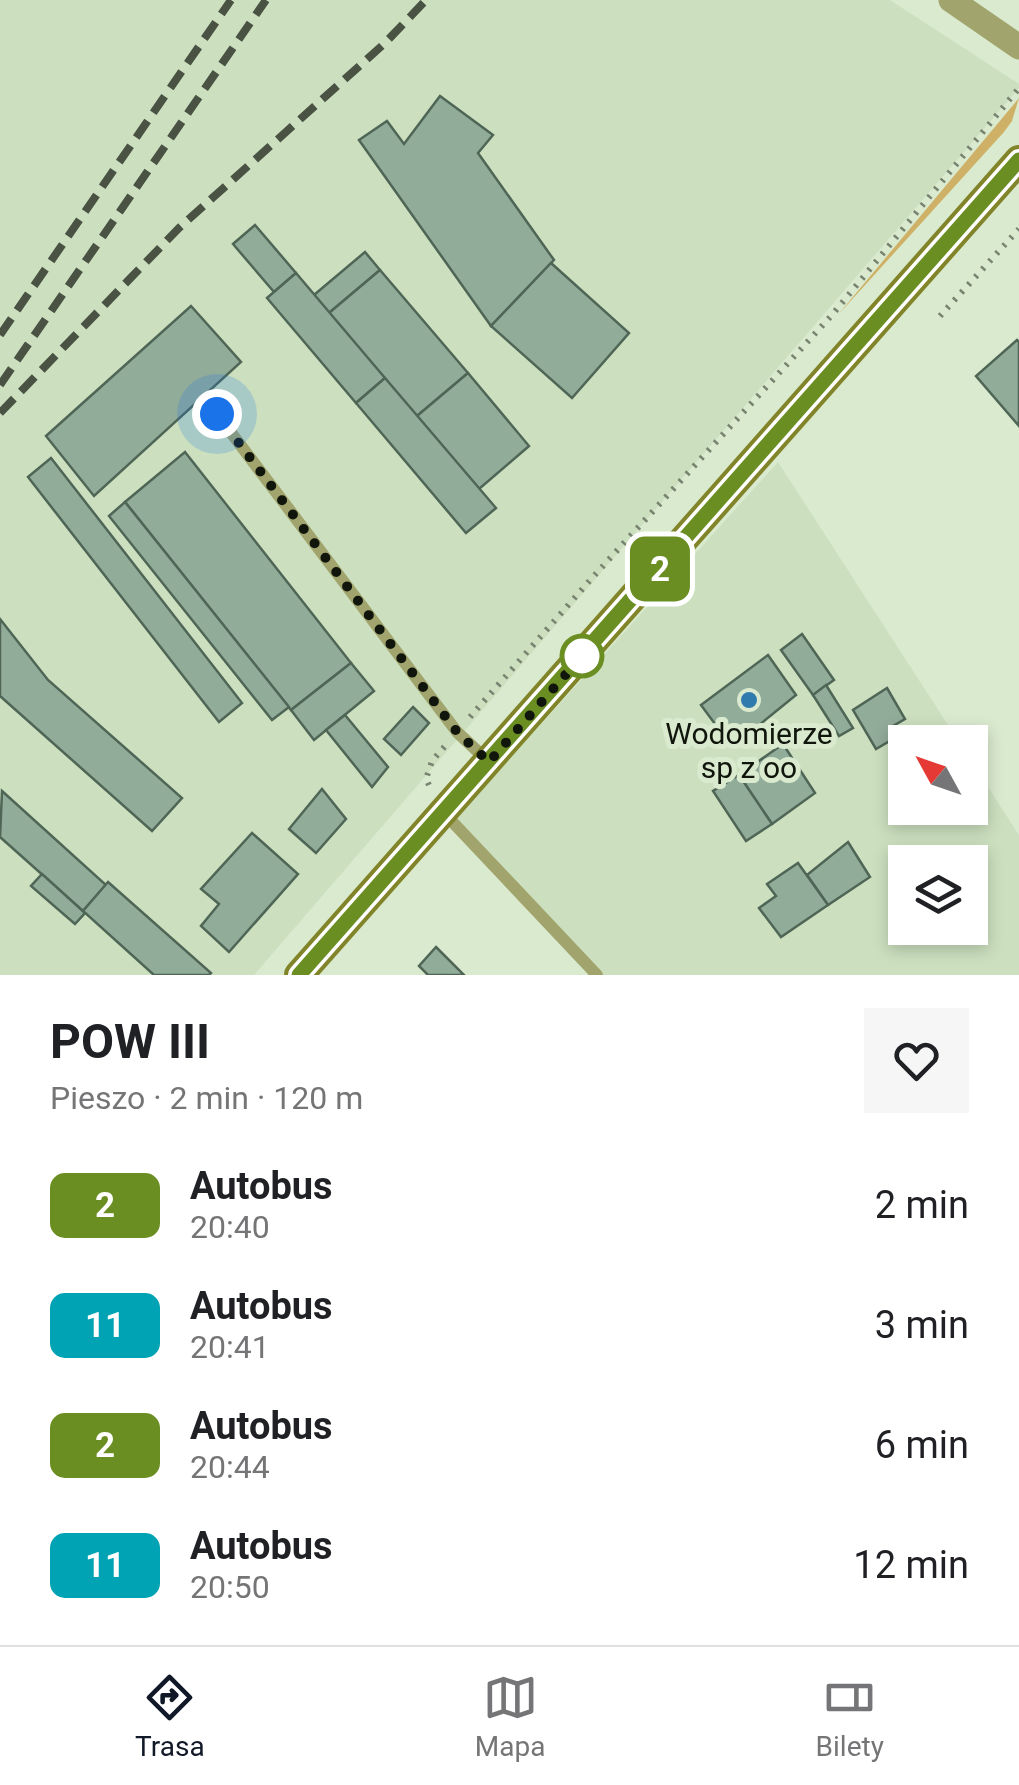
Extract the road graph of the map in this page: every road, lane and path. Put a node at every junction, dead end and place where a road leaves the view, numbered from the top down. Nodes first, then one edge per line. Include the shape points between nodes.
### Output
1 (951, 0) edge
2 (1019, 47) edge
3 (1019, 88) edge
4 (1019, 160) edge
5 (1019, 229) edge
6 (940, 316) dead end
7 (217, 414) dead end
8 (457, 732) junction
9 (489, 762) junction
10 (444, 813) junction
11 (299, 975) edge
12 (596, 975) edge

1 - 2 street
3 - 8 path via 832,315
4 - 9 main road
5 - 6 path
7 - 8 lane
8 - 9 lane
8 - 10 path via 426,779
9 - 10 main road
10 - 11 main road
10 - 12 lane

